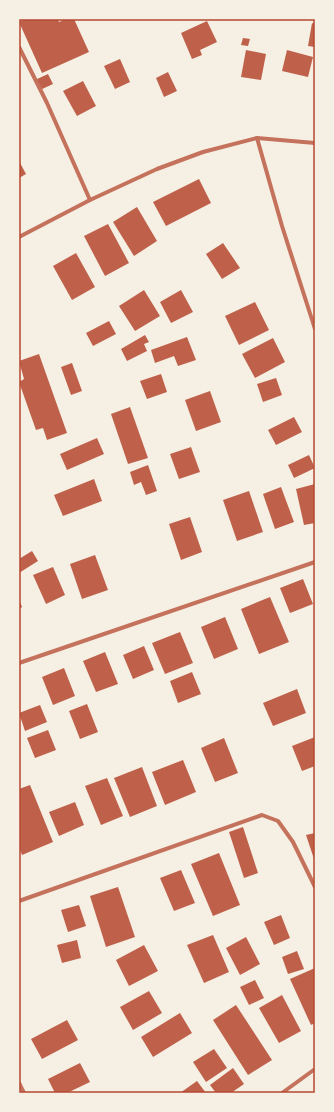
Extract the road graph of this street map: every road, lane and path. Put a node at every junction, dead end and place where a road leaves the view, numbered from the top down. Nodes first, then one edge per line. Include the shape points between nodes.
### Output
1 (19, 47) edge
2 (257, 138) junction
3 (315, 143) edge
4 (90, 200) junction
5 (19, 237) edge
6 (315, 329) edge
7 (315, 562) edge
8 (19, 663) edge
9 (315, 887) edge
10 (19, 901) edge
11 (315, 1069) edge
12 (19, 1083) edge
13 (24, 1093) edge
14 (282, 1093) edge

1 - 4 street
2 - 3 street
2 - 4 street via 203,152
2 - 6 street
4 - 5 street
7 - 8 street
9 - 10 street via 293,842 278,821 262,815
11 - 14 street
12 - 13 street

